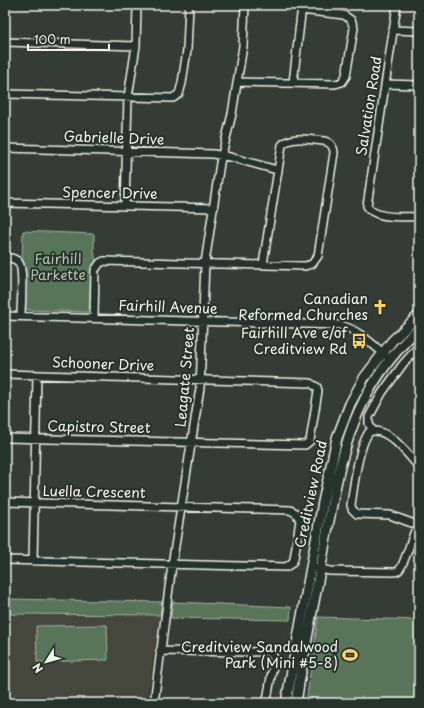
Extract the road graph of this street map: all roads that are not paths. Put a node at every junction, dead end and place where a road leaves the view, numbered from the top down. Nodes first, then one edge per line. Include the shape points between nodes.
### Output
1 (137, 5) edge
2 (189, 5) edge
3 (245, 5) edge
4 (397, 5) edge
5 (302, 7) edge
6 (393, 30) junction
7 (419, 31) edge
8 (5, 42) edge
9 (136, 46) junction
10 (238, 82) junction
11 (293, 83) junction
12 (385, 84) junction
13 (419, 85) edge
14 (5, 94) edge
15 (128, 97) junction
16 (5, 148) edge
17 (126, 152) junction
18 (222, 155) junction
19 (277, 170) junction
20 (5, 203) edge
21 (125, 206) junction
22 (214, 208) junction
23 (419, 217) edge
24 (5, 257) edge
25 (205, 263) junction
26 (263, 264) junction
27 (419, 315) edge
28 (5, 316) edge
29 (21, 316) junction
30 (94, 318) junction
31 (202, 322) junction
32 (419, 328) edge
33 (419, 346) edge
34 (382, 353) junction
35 (390, 359) junction
36 (5, 374) edge
37 (37, 375) junction
38 (200, 380) junction
39 (373, 431) junction
40 (5, 438) edge
41 (36, 438) junction
42 (192, 442) junction
43 (419, 467) edge
44 (5, 502) edge
45 (34, 503) junction
46 (182, 507) junction
47 (418, 523) edge
48 (5, 560) edge
49 (33, 561) junction
50 (172, 565) junction
51 (311, 567) junction
52 (320, 569) junction
53 (160, 651) junction
54 (154, 703) edge
55 (264, 703) edge
56 (286, 703) edge
57 (296, 703) edge

1 - 9 street
2 - 15 street via 187,50 179,94 170,99
3 - 10 street, Leagate Street via 244,46
4 - 6 street, Salvation Road
5 - 11 street
5 - 11 street via 344,15 351,20 354,28 344,80 335,84
6 - 7 street
6 - 12 street, Salvation Road
8 - 9 street
9 - 15 street
10 - 11 street
10 - 18 street, Leagate Street
12 - 13 street
12 - 23 street, Salvation Road via 367,206 374,214
14 - 15 street
15 - 17 street
16 - 17 street, Gabrielle Drive
17 - 18 street, Gabrielle Drive
17 - 21 street
18 - 19 street, Gabrielle Drive
18 - 22 street, Leagate Street
19 - 26 street
19 - 26 street via 281,147 287,141 324,141 333,148 317,260 308,265
20 - 21 street, Spencer Drive
21 - 22 street, Spencer Drive
22 - 25 street, Leagate Street
24 - 29 street via 16,260 21,268
25 - 26 street
25 - 30 street via 108,260 100,263 95,270
25 - 31 street, Leagate Street
27 - 34 main road, Creditview Road
28 - 29 street, Fairhill Avenue
29 - 30 street, Fairhill Avenue
30 - 31 street, Fairhill Avenue
31 - 34 street, Fairhill Avenue via 340,325 357,332
31 - 38 street, Leagate Street
32 - 35 main road, Creditview Road
33 - 39 street via 382,393 369,417
34 - 35 street, Fairhill Avenue
34 - 51 main road, Creditview Road via 353,398 337,438
35 - 52 main road, Creditview Road via 370,388 348,434
36 - 37 street, Schooner Drive
37 - 38 street, Schooner Drive
37 - 41 street
38 - 42 street, Leagate Street
38 - 42 street, Schooner Drive via 310,382 315,384 318,391 310,441 305,445
39 - 43 street via 388,436
39 - 47 street via 367,435 361,453 351,507 357,514 390,515
40 - 41 street, Capistro Street
41 - 42 street, Capistro Street
41 - 45 street
42 - 46 street, Leagate Street
44 - 45 street, Luella Crescent
45 - 46 street, Luella Crescent
45 - 49 street
46 - 50 street, Leagate Street
46 - 50 street, Luella Crescent via 290,510 300,520 294,559 289,566 282,568
47 - 52 street via 399,571
48 - 49 street
49 - 50 street
50 - 53 street, Leagate Street
51 - 52 street
51 - 56 main road, Creditview Road
52 - 57 main road, Creditview Road
53 - 54 street, Leagate Street
53 - 55 street via 269,652 274,660

